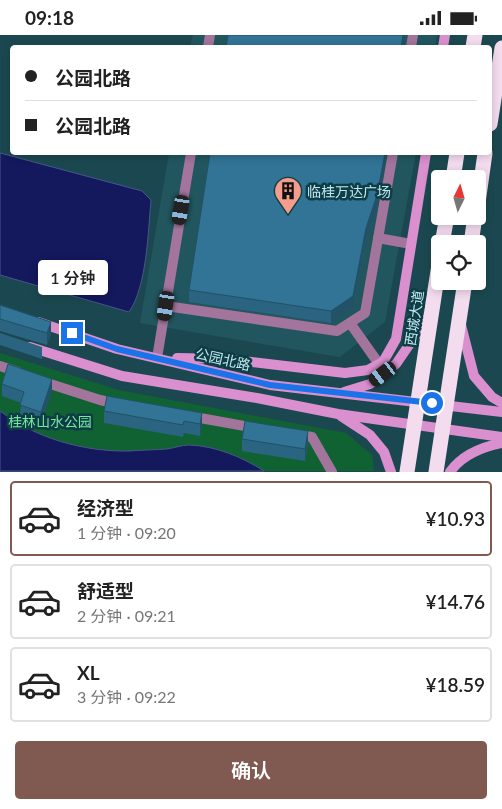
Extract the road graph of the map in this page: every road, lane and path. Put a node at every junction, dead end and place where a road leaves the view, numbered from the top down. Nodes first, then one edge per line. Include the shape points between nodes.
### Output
1 (502, 47) edge
2 (492, 111) edge
3 (191, 155) edge
4 (393, 155) edge
5 (426, 155) edge
6 (457, 155) edge
7 (486, 155) edge
8 (454, 170) edge
9 (483, 170) edge
10 (378, 238) junction
11 (412, 244) junction
12 (435, 290) edge
13 (464, 290) edge
14 (166, 306) junction
15 (431, 313) junction
16 (459, 318) junction
17 (27, 319) edge
18 (350, 323) junction
19 (19, 344) dead end
20 (157, 358) junction
21 (379, 364) junction
22 (0, 366) edge
23 (341, 393) junction
24 (418, 402) junction
25 (502, 403) edge
26 (446, 404) junction
27 (129, 405) edge
28 (502, 412) edge
29 (177, 414) edge
30 (338, 414) junction
31 (414, 424) junction
32 (264, 429) edge
33 (442, 429) junction
34 (283, 432) edge
35 (502, 437) edge
36 (502, 443) edge
37 (332, 471) edge
38 (391, 471) edge
39 (407, 471) edge
40 (436, 471) edge
41 (450, 471) edge

1 - 2 highway
3 - 14 street
4 - 10 street
5 - 11 main road
6 - 8 highway
7 - 9 highway
10 - 11 street
10 - 18 street via 365,313
11 - 21 main road via 396,339
12 - 15 highway, 西城大道
13 - 16 highway
14 - 18 street via 337,331
14 - 20 street
15 - 23 main road via 396,364 370,384
15 - 24 highway, 西城大道
16 - 25 main road via 474,377
16 - 26 highway
17 - 20 main road, 公园北路 via 117,349
18 - 21 street
19 - 30 main road via 122,376
20 - 21 main road via 226,359 345,373 368,370
20 - 23 main road, 公园北路 via 270,385
22 - 27 street via 100,401
23 - 24 main road, 公园北路
24 - 26 main road, 公园北路
24 - 31 highway, 西城大道
26 - 28 main road, 公园北路
26 - 33 highway
29 - 32 street
30 - 31 main road
30 - 38 main road via 370,435 384,452
31 - 33 main road
31 - 39 highway, 西城大道
33 - 35 main road
33 - 40 highway
34 - 37 street via 312,437
36 - 41 main road via 471,453

